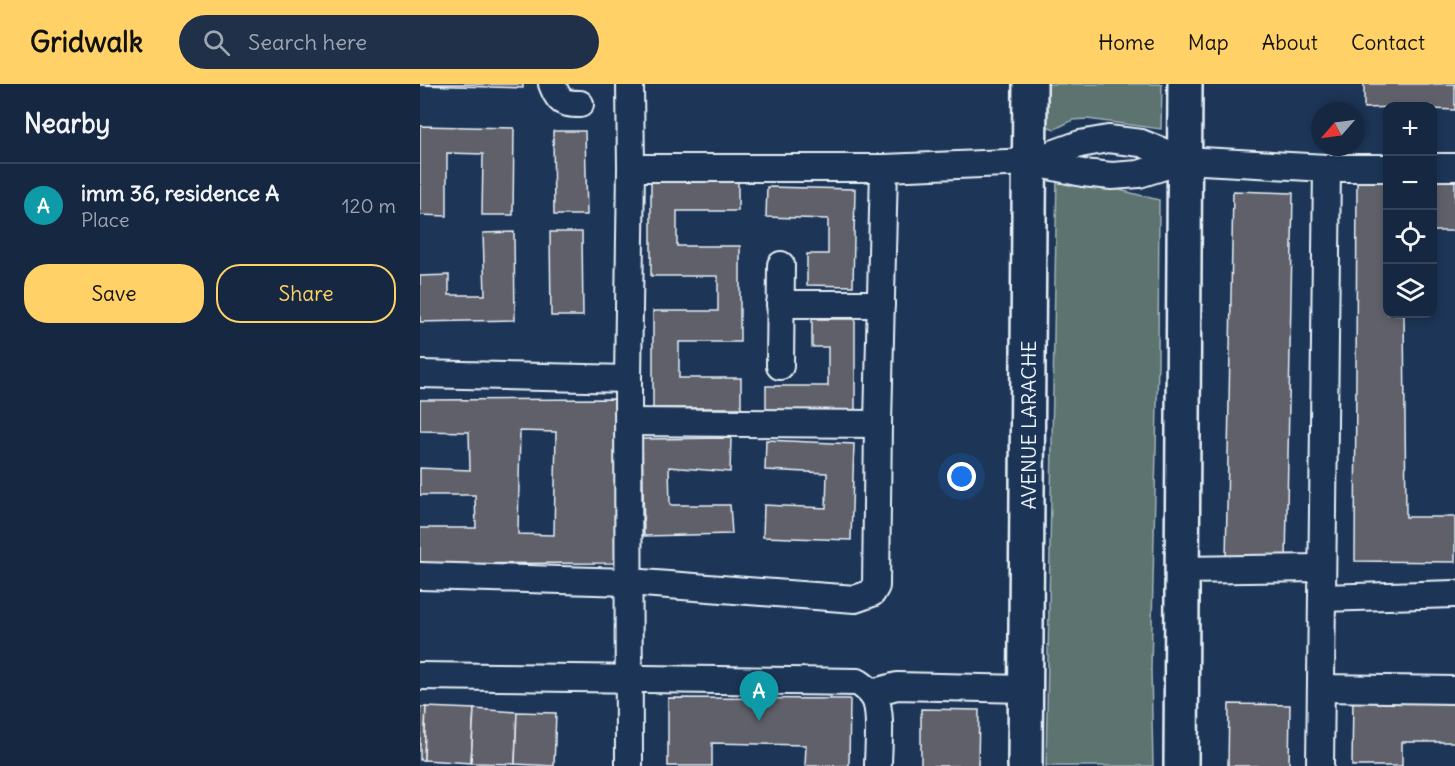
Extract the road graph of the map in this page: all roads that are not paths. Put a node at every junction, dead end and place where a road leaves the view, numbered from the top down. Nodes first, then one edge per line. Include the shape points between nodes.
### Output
1 (552, 84) edge
2 (630, 84) edge
3 (1030, 84) edge
4 (1185, 84) edge
5 (580, 104) dead end
6 (1184, 160) junction
7 (1030, 162) junction
8 (1437, 167) edge
9 (1455, 167) edge
10 (631, 168) junction
11 (884, 168) junction
12 (1327, 168) junction
13 (1383, 168) edge
14 (781, 265) dead end
15 (780, 304) junction
16 (881, 304) junction
17 (780, 366) dead end
18 (420, 374) edge
19 (628, 379) junction
20 (629, 422) junction
21 (878, 424) junction
22 (1322, 568) junction
23 (1182, 570) junction
24 (420, 576) edge
25 (629, 582) junction
26 (1455, 594) edge
27 (1322, 598) junction
28 (420, 676) edge
29 (629, 679) junction
30 (1321, 688) junction
31 (1026, 689) junction
32 (1455, 690) edge
33 (873, 695) junction
34 (629, 766) edge
35 (878, 766) edge
36 (1025, 766) edge
37 (1181, 766) edge
38 (1320, 766) edge

1 - 5 street via 558,98 566,104
2 - 10 street
3 - 7 main road, AVENUE LARACHE
4 - 6 main road
6 - 7 street via 1139,174 1112,176
6 - 7 street via 1141,143 1108,139 1080,144
6 - 12 street
6 - 23 main road
7 - 11 street
7 - 31 main road, AVENUE LARACHE
8 - 9 street
10 - 11 street
10 - 19 street
11 - 16 street
12 - 13 street
12 - 22 street
14 - 15 street
15 - 16 street
15 - 17 street
16 - 21 street
18 - 19 street
19 - 20 street
20 - 21 street
20 - 25 street
21 - 25 street via 876,586 872,593 855,599
22 - 23 street
22 - 27 street
23 - 37 main road
24 - 25 street
25 - 29 street
26 - 27 street
27 - 30 street
28 - 29 street
29 - 33 street via 858,682
29 - 34 street
30 - 32 street
30 - 38 street
31 - 33 street via 897,686
31 - 36 main road, AVENUE LARACHE
33 - 35 street via 878,708

